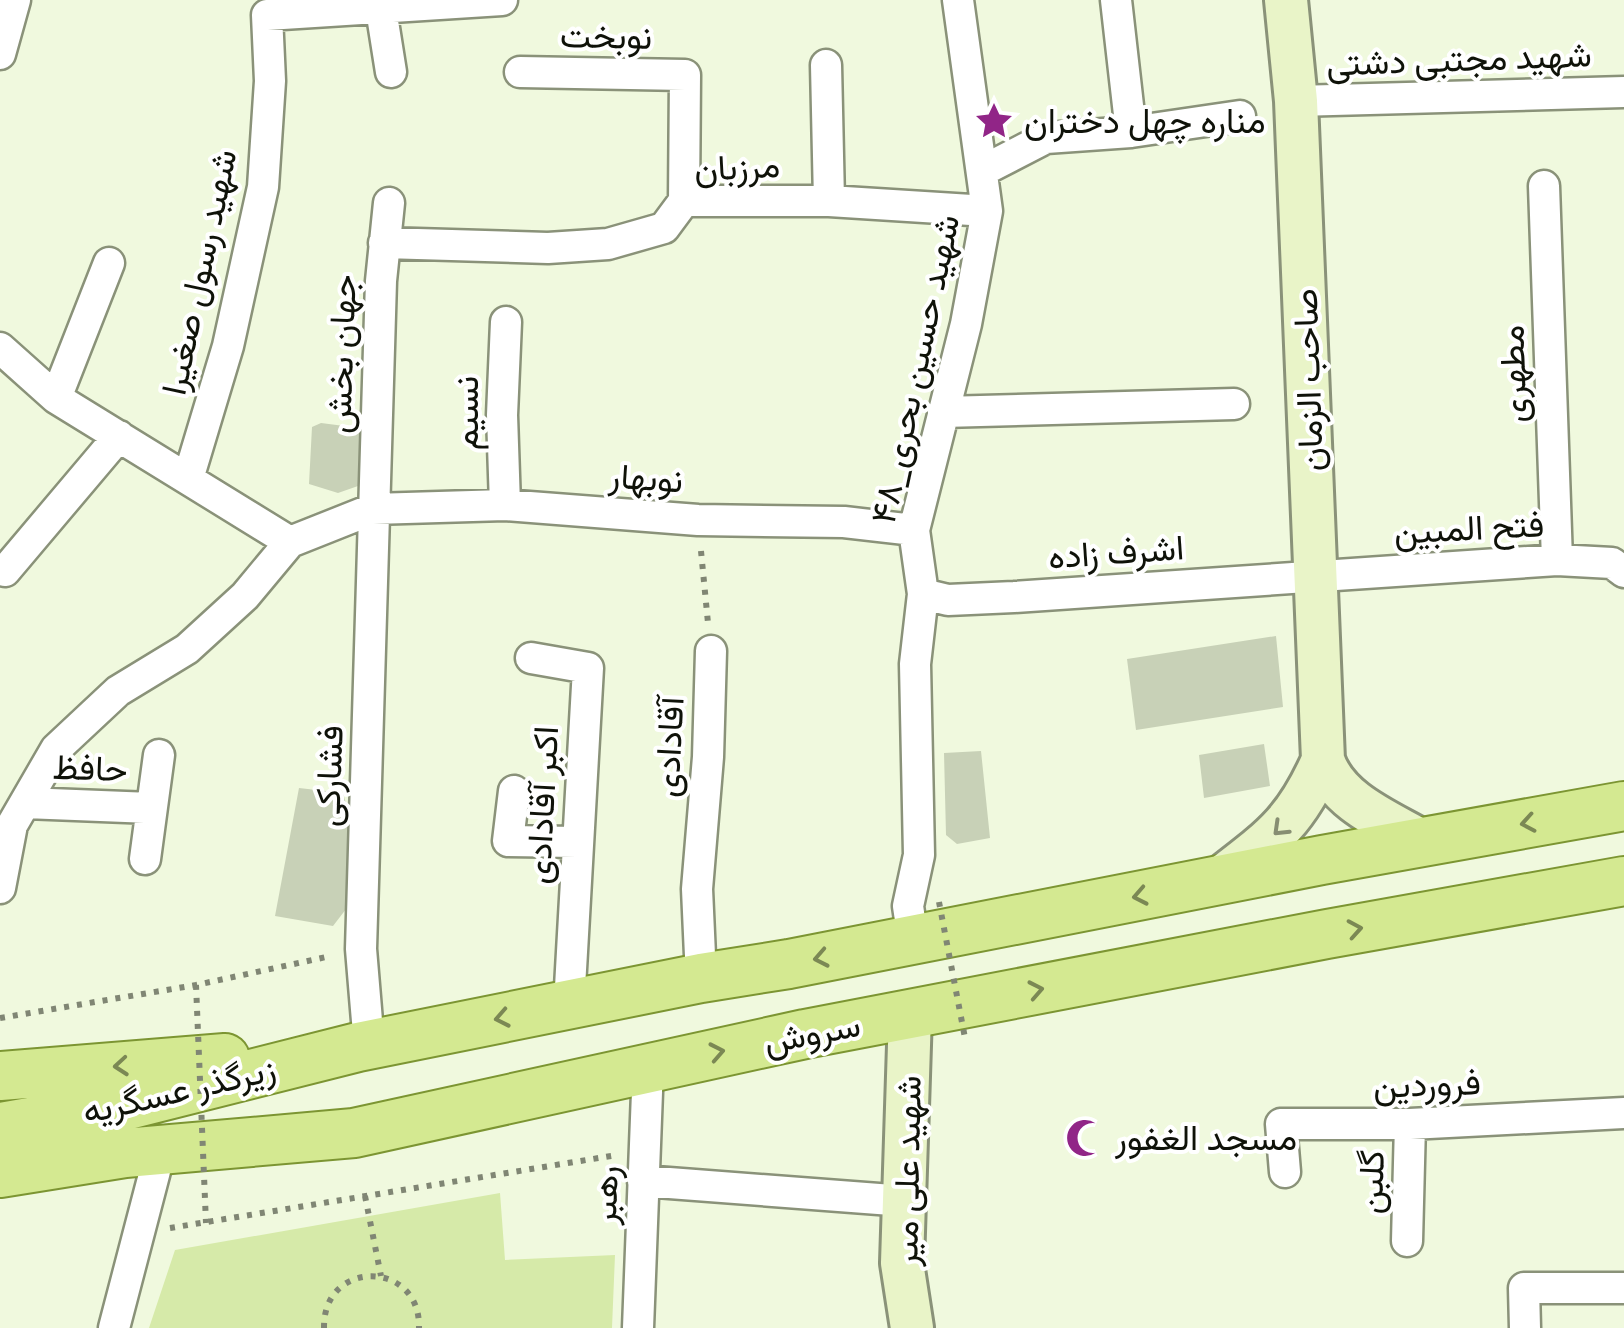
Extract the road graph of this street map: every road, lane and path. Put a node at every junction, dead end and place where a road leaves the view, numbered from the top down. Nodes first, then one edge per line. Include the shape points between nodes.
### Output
1 (16, 0) edge
2 (502, 0) edge
3 (958, 0) edge
4 (1116, 0) edge
5 (1286, 0) edge
6 (381, 9) junction
7 (0, 54) edge
8 (826, 65) dead end
9 (391, 72) dead end
10 (520, 72) dead end
11 (1624, 92) edge
12 (1296, 101) junction
13 (1240, 116) dead end
14 (1131, 132) junction
15 (984, 170) junction
16 (1544, 186) dead end
17 (684, 201) junction
18 (829, 201) junction
19 (389, 203) dead end
20 (987, 210) junction
21 (384, 242) junction
22 (109, 263) dead end
23 (506, 322) dead end
24 (0, 348) edge
25 (56, 398) junction
26 (1234, 404) dead end
27 (943, 412) junction
28 (118, 436) junction
29 (188, 480) junction
30 (505, 505) junction
31 (373, 509) junction
32 (698, 520) junction
33 (914, 530) junction
34 (290, 542) junction
35 (1557, 560) junction
36 (5, 570) dead end
37 (1624, 572) edge
38 (1316, 574) junction
39 (923, 594) junction
40 (711, 651) joint
41 (531, 658) dead end
42 (159, 755) dead end
43 (1322, 760) junction
44 (514, 791) dead end
45 (25, 803) junction
46 (1624, 806) edge
47 (152, 808) junction
48 (577, 842) junction
49 (1423, 842) junction
50 (145, 858) dead end
51 (1, 874) edge
52 (1217, 880) junction
53 (1624, 882) edge
54 (926, 921) junction
55 (362, 949) junction
56 (700, 978) junction
57 (196, 985) junction
58 (569, 1005) junction
59 (910, 1014) junction
60 (0, 1018) edge
61 (965, 1038) dead end
62 (363, 1046) junction
63 (648, 1066) junction
64 (0, 1076) edge
65 (1624, 1113) edge
66 (1410, 1124) junction
67 (0, 1127) edge
68 (354, 1132) junction
69 (644, 1150) junction
70 (155, 1171) junction
71 (1284, 1172) dead end
72 (0, 1173) edge
73 (643, 1181) junction
74 (366, 1196) junction
75 (0, 1200) edge
76 (904, 1202) junction
77 (1407, 1241) dead end
78 (381, 1276) junction
79 (1624, 1288) edge
80 (114, 1328) edge
81 (324, 1328) edge
82 (420, 1328) edge
83 (638, 1328) edge
84 (912, 1328) edge
85 (1525, 1328) edge

1 - 7 street
2 - 6 street, شهید رسول صغیرا
3 - 15 street, ۴۸_شهید حسین بحری
4 - 14 street
5 - 12 street, صاحب الزمان
6 - 9 street
6 - 29 street, شهید رسول صغیرا via 267,15 263,187 228,346
8 - 18 street
10 - 17 street, نوبخت via 685,74
11 - 12 street, شهید مجتبی دشتی
12 - 38 street, صاحب الزمان
13 - 14 street
14 - 15 street via 1046,138
15 - 20 street, ۴۸_شهید حسین بحری
16 - 35 street, مطهری
17 - 18 street, مرزبان
17 - 21 street, مرزبان via 664,228 608,244
18 - 20 street, مرزبان
19 - 21 street, جهان بخش
20 - 27 street, ۴۸_شهید حسین بحری
21 - 31 street, جهان بخش
22 - 25 street
23 - 30 street, نسیم
24 - 25 street
25 - 28 street
26 - 27 street
27 - 33 street, ۴۸_شهید حسین بحری
28 - 29 street
28 - 36 street
29 - 34 street
30 - 31 street, نوبهار
30 - 32 street, نوبهار
31 - 34 street, نوبهار
31 - 55 street, فشارکی
32 - 33 street, نوبهار
32 - 40 path, آقادادی
33 - 39 street, ۴۸_شهید حسین بحری
34 - 45 street via 245,596 187,649 118,691 56,749
35 - 37 street, فتح المبین via 1612,563
35 - 38 street, فتح المبین
38 - 39 street, اشرف زاده via 1014,597 948,600
38 - 43 street, صاحب الزمان
39 - 54 street, ۴۸_شهید حسین بحری via 915,664 919,854 908,906
40 - 56 street, آقادادی via 697,888
41 - 48 street, اکبر آقادادی via 588,668
42 - 47 street, حافظ
43 - 49 street via 1342,792
43 -> 52 street, صاحب الزمان via 1294,816
44 - 48 street via 508,841
45 - 47 street, حافظ
45 - 51 street via 12,824
46 -> 49 main road, سروش
47 - 50 street, حافظ
48 - 58 street, اکبر آقادادی
49 - 52 main road, سروش
52 -> 54 main road, سروش
59 -> 53 main road, سروش
54 -> 56 main road, سروش
54 - 61 path, bridge
55 - 57 path
55 - 62 street, فشارکی
56 - 58 main road, سروش
57 - 60 path
57 - 74 path, bridge via 206,1223
58 -> 62 main road, سروش
63 -> 59 main road, سروش
59 - 76 street, شهید علی میر
62 -> 64 main road
62 - 67 main road, زیرگذر عسگریه via 128,1106
63 - 68 main road, سروش
63 - 69 street, رهبر
65 - 66 street, فروردین
66 - 71 street, فروردین via 1281,1124
66 - 77 street, گلبن
68 - 70 main road
68 - 72 main road, سروش via 125,1153
69 - 73 street, رهبر
69 - 74 path
70 - 75 main road
70 - 80 street
73 - 76 street
73 - 83 street, رهبر
74 - 78 path
76 - 84 street, شهید علی میر via 902,1264
78 - 81 path via 348,1281 327,1306
78 - 82 path via 409,1293
79 - 85 street via 1524,1288

